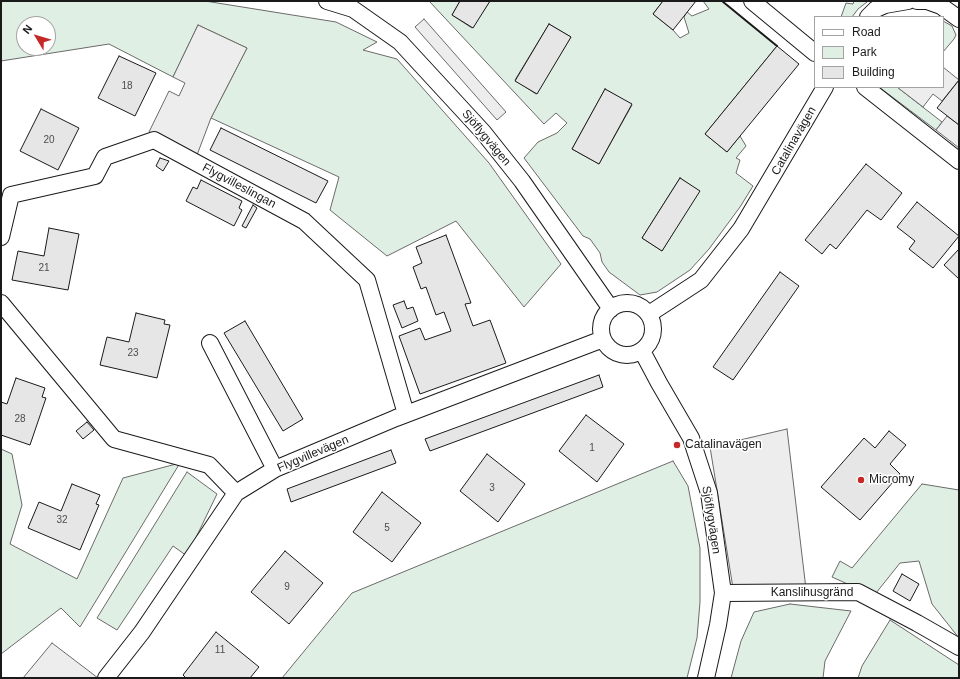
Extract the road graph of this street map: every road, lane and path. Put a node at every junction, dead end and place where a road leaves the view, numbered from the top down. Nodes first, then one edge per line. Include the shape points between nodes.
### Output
1 (327, 1) edge
2 (752, 1) edge
3 (908, 1) edge
4 (917, 1) edge
5 (886, 3) edge
6 (869, 16) edge
7 (959, 18) edge
8 (814, 52) edge
9 (824, 88) edge
10 (866, 88) edge
11 (959, 161) edge
12 (1, 237) edge
13 (1, 302) edge
14 (611, 309) junction
15 (649, 314) junction
16 (603, 339) junction
17 (210, 342) dead end
18 (642, 351) junction
19 (406, 414) junction
20 (275, 470) junction
21 (236, 493) junction
22 (723, 594) junction
23 (959, 648) edge
24 (106, 678) edge
25 (706, 678) edge

1 - 14 street, Sjöflygvägen via 353,9 400,42 483,132 522,181
2 - 8 street
3 - 5 street
4 - 7 street via 927,1 941,6
5 - 6 street
9 - 15 street, Catalinavägen via 741,229 701,280
10 - 11 street
12 - 19 street, Flygvilleslingan via 11,194 95,176 105,157 154,140 304,221 367,280
13 - 21 street via 114,439 209,465
14 - 15 street via 622,304 635,304
14 - 16 street via 602,323
15 - 18 street via 652,322 652,339
16 - 18 street via 607,346 620,354 636,354
16 - 19 street, Flygvillevägen
17 - 20 street
18 - 22 street, Sjöflygvägen via 691,438 709,493
19 - 20 street, Flygvillevägen
20 - 21 street, Flygvillevägen
21 - 24 street, Flygvillevägen via 142,632
22 - 23 street, Kanslihusgränd via 858,592
22 - 25 street, Sjöflygvägen

